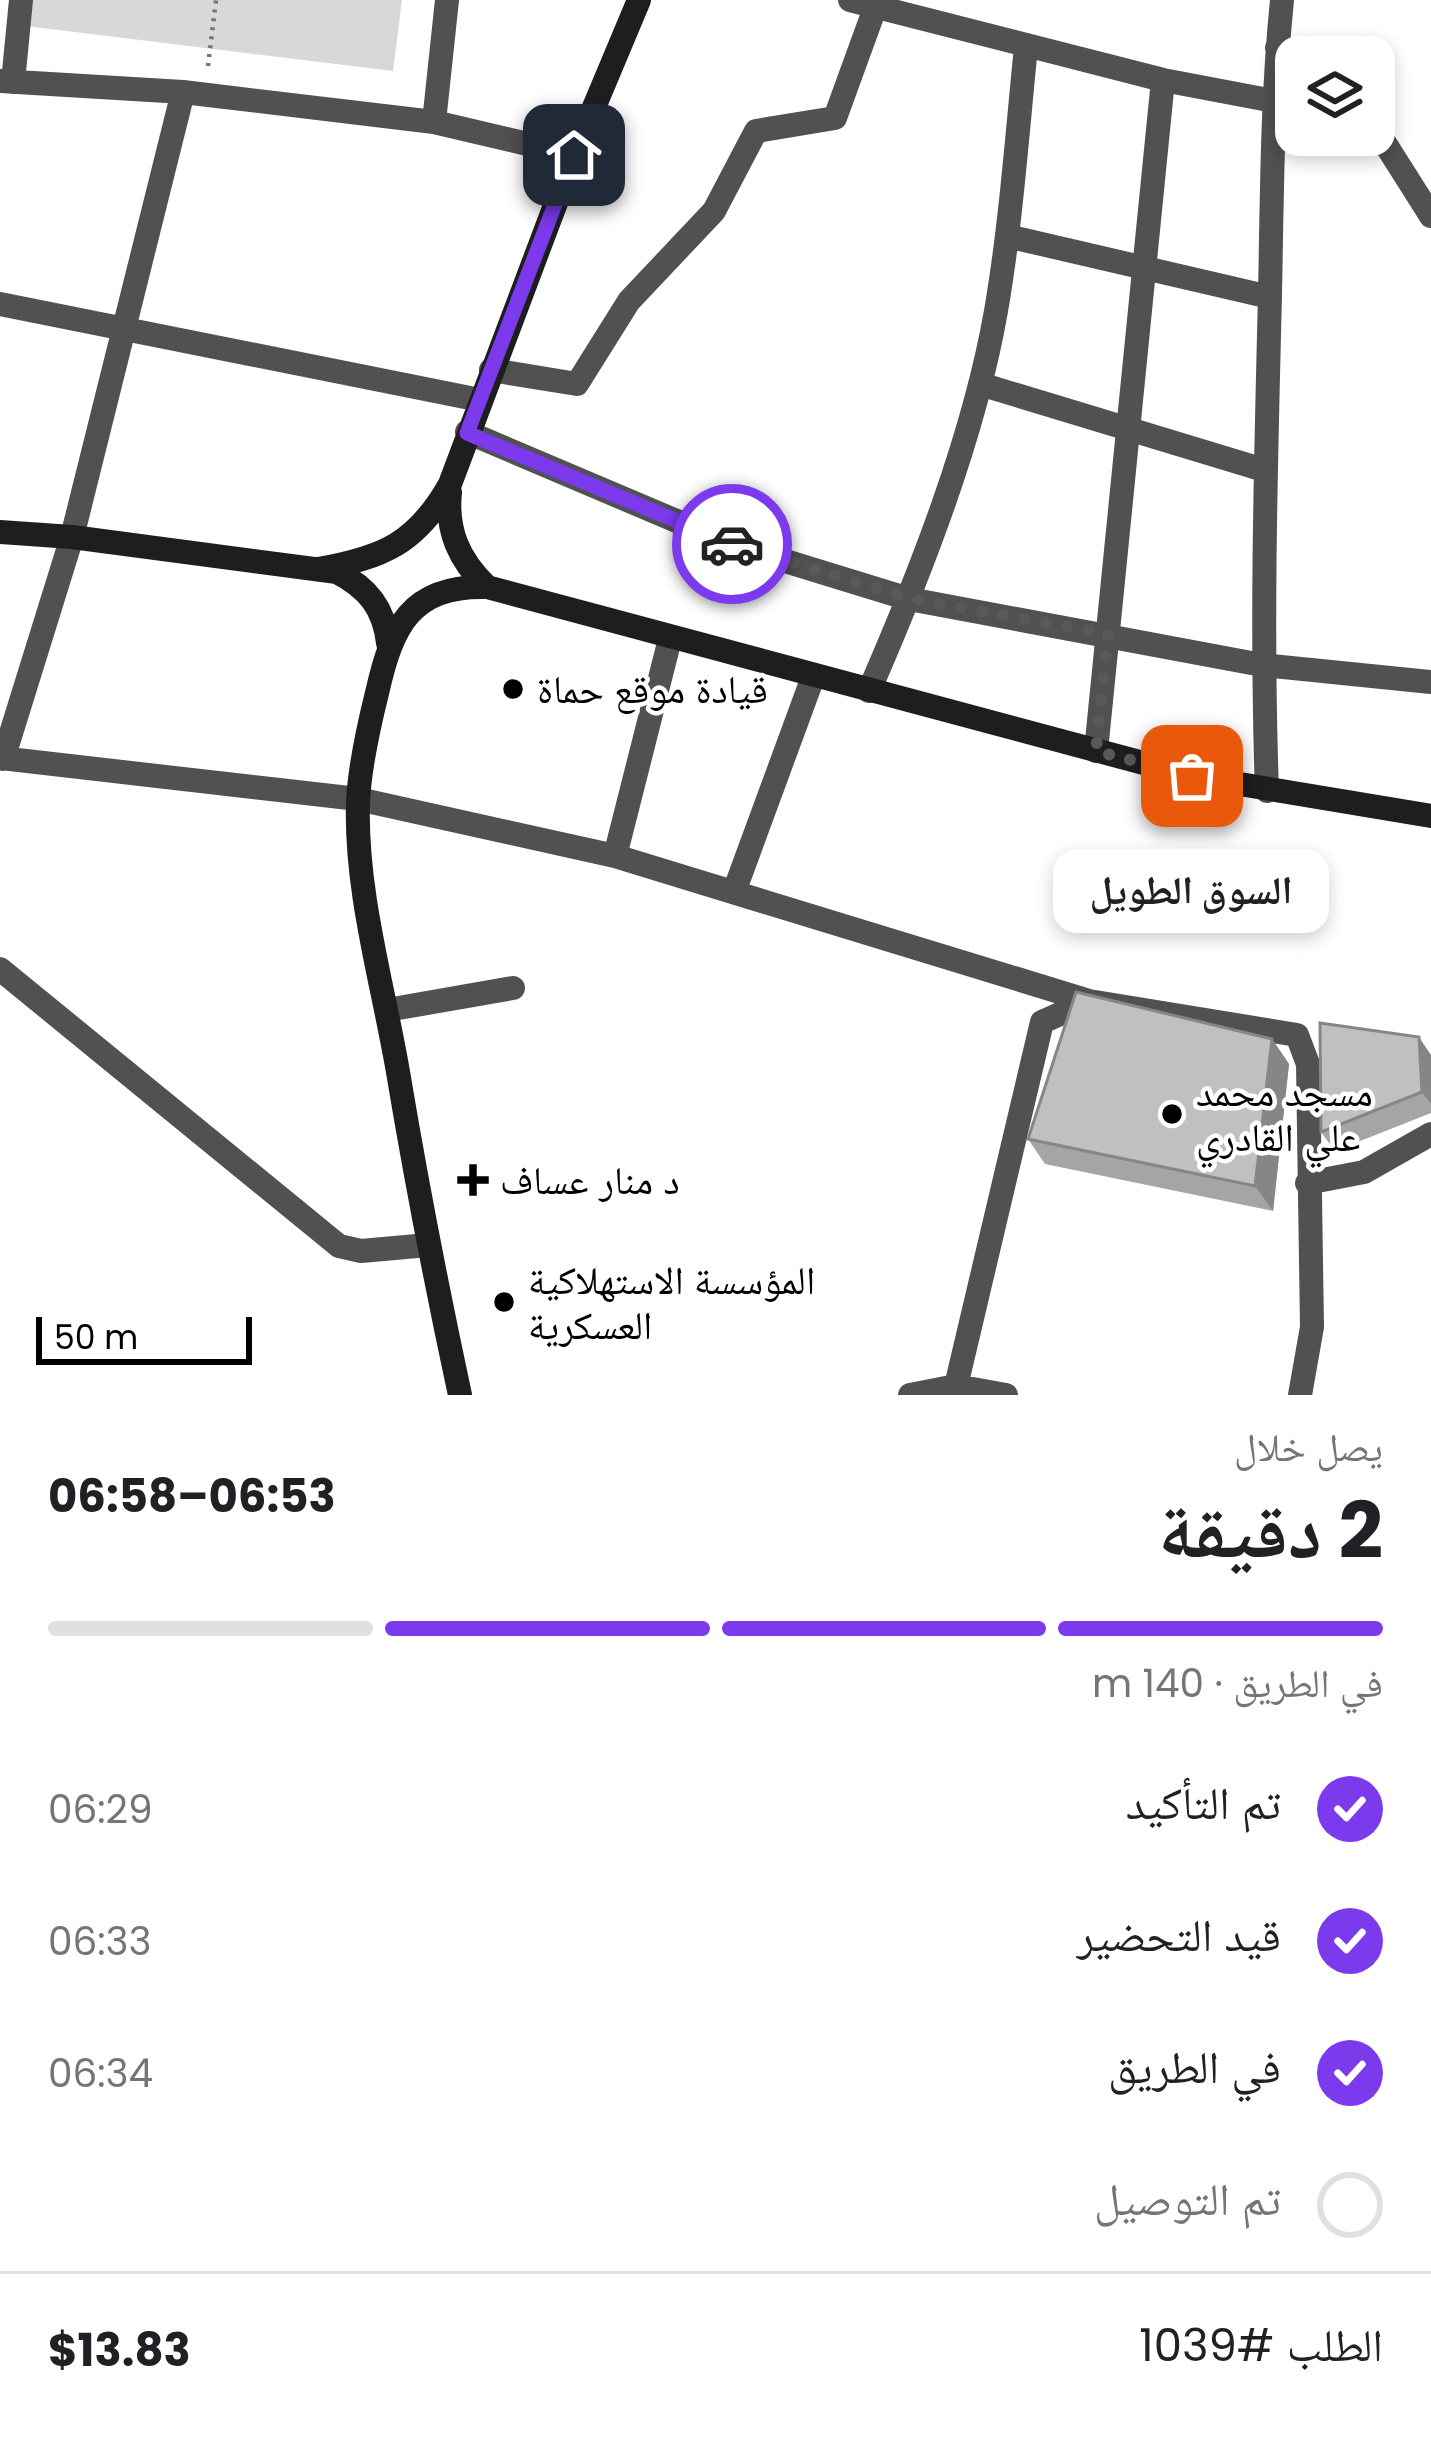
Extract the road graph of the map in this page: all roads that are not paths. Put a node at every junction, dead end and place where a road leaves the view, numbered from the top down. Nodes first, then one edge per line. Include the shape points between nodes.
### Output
1 (21, 0) edge
2 (447, 0) edge
3 (638, 0) edge
4 (1282, 0) edge
5 (863, 4) edge
6 (1278, 36) edge
7 (1026, 47) junction
8 (1163, 80) junction
9 (6, 81) edge
10 (1275, 84) edge
11 (194, 94) junction
12 (1274, 101) junction
13 (434, 122) junction
14 (574, 155) junction
15 (1393, 156) edge
16 (1431, 216) edge
17 (1006, 236) junction
18 (1144, 270) junction
19 (1270, 297) junction
20 (0, 304) edge
21 (124, 329) junction
22 (490, 370) junction
23 (980, 384) junction
24 (480, 400) junction
25 (1129, 429) junction
26 (467, 433) junction
27 (1264, 470) junction
28 (451, 484) junction
29 (0, 532) edge
30 (72, 537) junction
31 (318, 569) junction
32 (487, 587) junction
33 (909, 598) junction
34 (1108, 634) junction
35 (670, 639) junction
36 (388, 643) junction
37 (1262, 665) junction
38 (813, 676) junction
39 (1431, 682) edge
40 (869, 691) junction
41 (1096, 751) junction
42 (1, 758) edge
43 (1267, 791) junction
44 (358, 799) junction
45 (1431, 816) edge
46 (615, 856) junction
47 (734, 892) junction
48 (0, 969) edge
49 (513, 988) dead end
50 (1089, 1001) junction
51 (387, 1010) junction
52 (1431, 1134) edge
53 (1307, 1184) junction
54 (428, 1245) junction
55 (956, 1386) junction
56 (1303, 1390) edge
57 (460, 1395) edge
58 (910, 1395) edge
59 (1006, 1395) edge

1 - 9 street
2 - 13 street
3 - 14 main road
4 - 6 street
5 - 7 street
5 - 22 street via 835,118 756,131 715,212 629,301 577,384
7 - 8 street
7 - 17 street
8 - 12 street
8 - 18 street
9 - 11 street
10 - 12 street
11 - 13 street
11 - 21 street
12 - 19 street
13 - 14 street
14 - 22 main road
15 - 16 street
17 - 18 street
17 - 23 street
18 - 19 street
18 - 25 street
19 - 27 street
20 - 21 street
21 - 24 street
21 - 30 street
22 - 24 main road
23 - 25 street
23 - 33 street
24 - 26 main road
25 - 27 street
25 - 34 street
26 - 28 main road
26 - 33 street via 733,545
27 - 37 street
28 - 31 main road via 436,511 389,551
28 - 32 main road via 450,530
29 - 30 main road
30 - 31 main road
30 - 42 street
31 - 36 main road via 368,592
32 - 35 main road
32 - 36 main road via 434,594
33 - 34 street
33 - 40 street
34 - 37 street
34 - 41 street
35 - 38 main road
35 - 46 street
36 - 44 main road
37 - 39 street
37 - 43 street
38 - 40 main road
38 - 47 street
40 - 41 main road
41 - 43 main road
42 - 44 street
43 - 45 main road
44 - 46 street
44 - 51 main road
46 - 47 street
47 - 50 street
48 - 54 street via 339,1246
49 - 51 street
50 - 53 street via 1297,1035 1308,1064
50 - 55 street via 1042,1022
51 - 54 main road
52 - 53 street via 1364,1172
53 - 56 street via 1312,1327
54 - 57 main road
55 - 58 street
55 - 59 street

